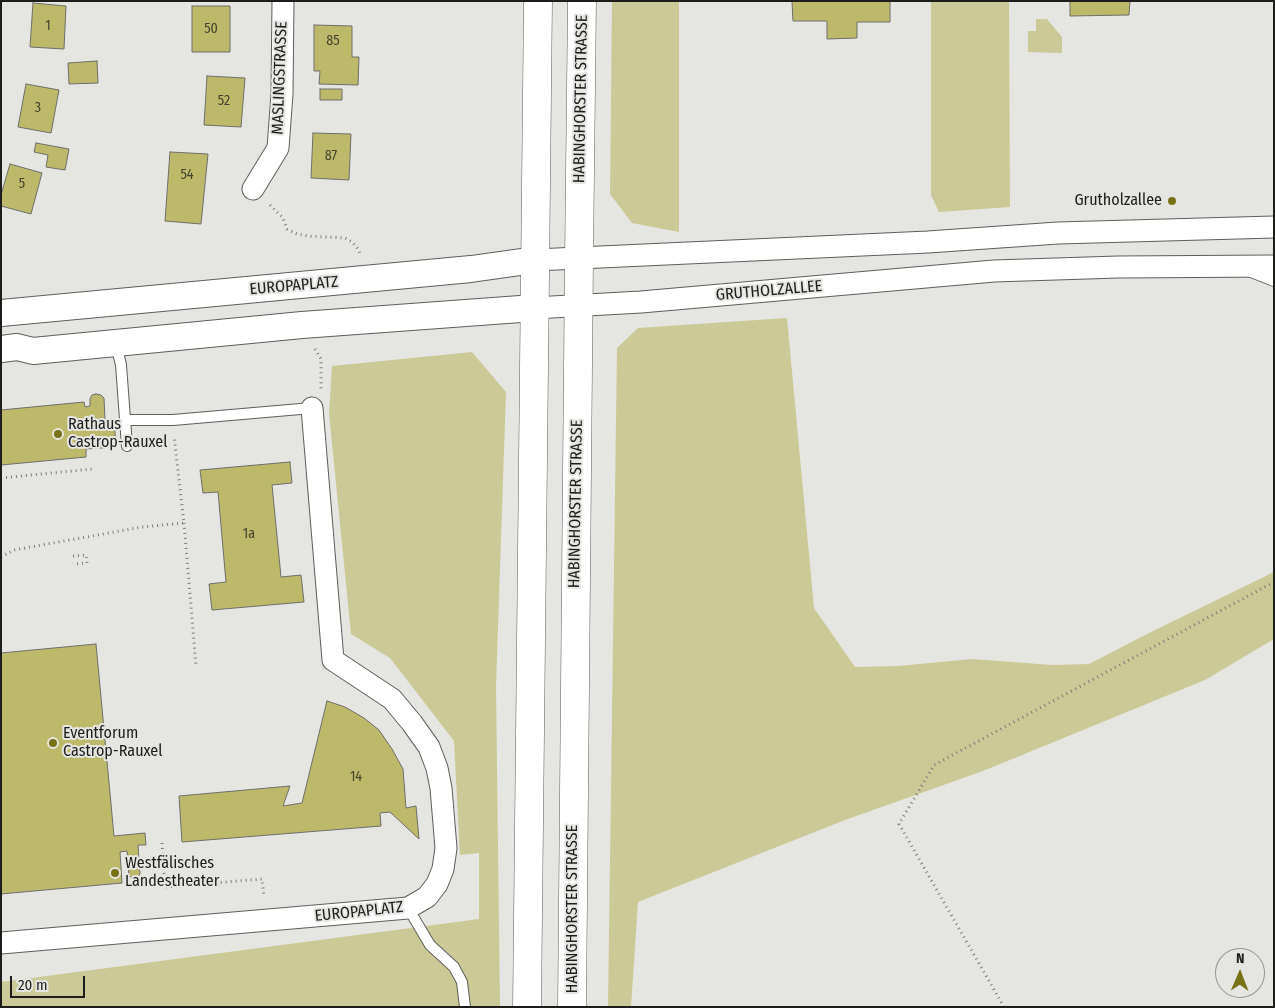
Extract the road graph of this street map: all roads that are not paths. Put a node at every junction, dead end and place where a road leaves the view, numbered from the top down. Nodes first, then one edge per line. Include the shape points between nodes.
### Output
1 (283, 1) edge
2 (538, 1) edge
3 (582, 1) edge
4 (253, 189) road end
5 (1274, 226) edge
6 (578, 259) junction
7 (535, 260) junction
8 (1274, 266) edge
9 (1239, 267) junction
10 (1274, 281) edge
11 (578, 306) junction
12 (534, 308) junction
13 (54, 309) junction
14 (1, 313) edge
15 (116, 344) junction
16 (1, 349) edge
17 (312, 408) joint
18 (126, 420) junction
19 (127, 446) dead end
20 (408, 908) junction
21 (1, 942) edge
22 (465, 1007) edge
23 (527, 1007) edge
24 (572, 1007) edge

1 - 4 street, MASLINGSTRASSE via 278,148
2 - 7 main road
3 - 6 main road, HABINGHORSTER STRASSE
5 - 6 street
6 - 7 street
6 - 11 main road, HABINGHORSTER STRASSE
7 - 12 main road
7 - 13 street, EUROPAPLATZ
8 - 9 street, GRUTHOLZALLEE
9 - 10 lane
9 - 11 street, GRUTHOLZALLEE via 994,271
11 - 12 street, GRUTHOLZALLEE
11 - 24 main road, HABINGHORSTER STRASSE
12 - 15 street via 312,324
12 - 23 main road
13 - 14 street, EUROPAPLATZ
13 - 15 street, EUROPAPLATZ via 95,311 106,320
15 - 16 street via 33,351 17,347
15 - 18 lane, EUROPAPLATZ
17 - 18 lane via 173,420
17 - 20 street, EUROPAPLATZ via 333,660 392,699 429,748 441,788 446,848 443,869 427,897
18 - 19 lane, EUROPAPLATZ
20 - 21 street, EUROPAPLATZ
20 - 22 lane via 430,945 454,967 462,982

